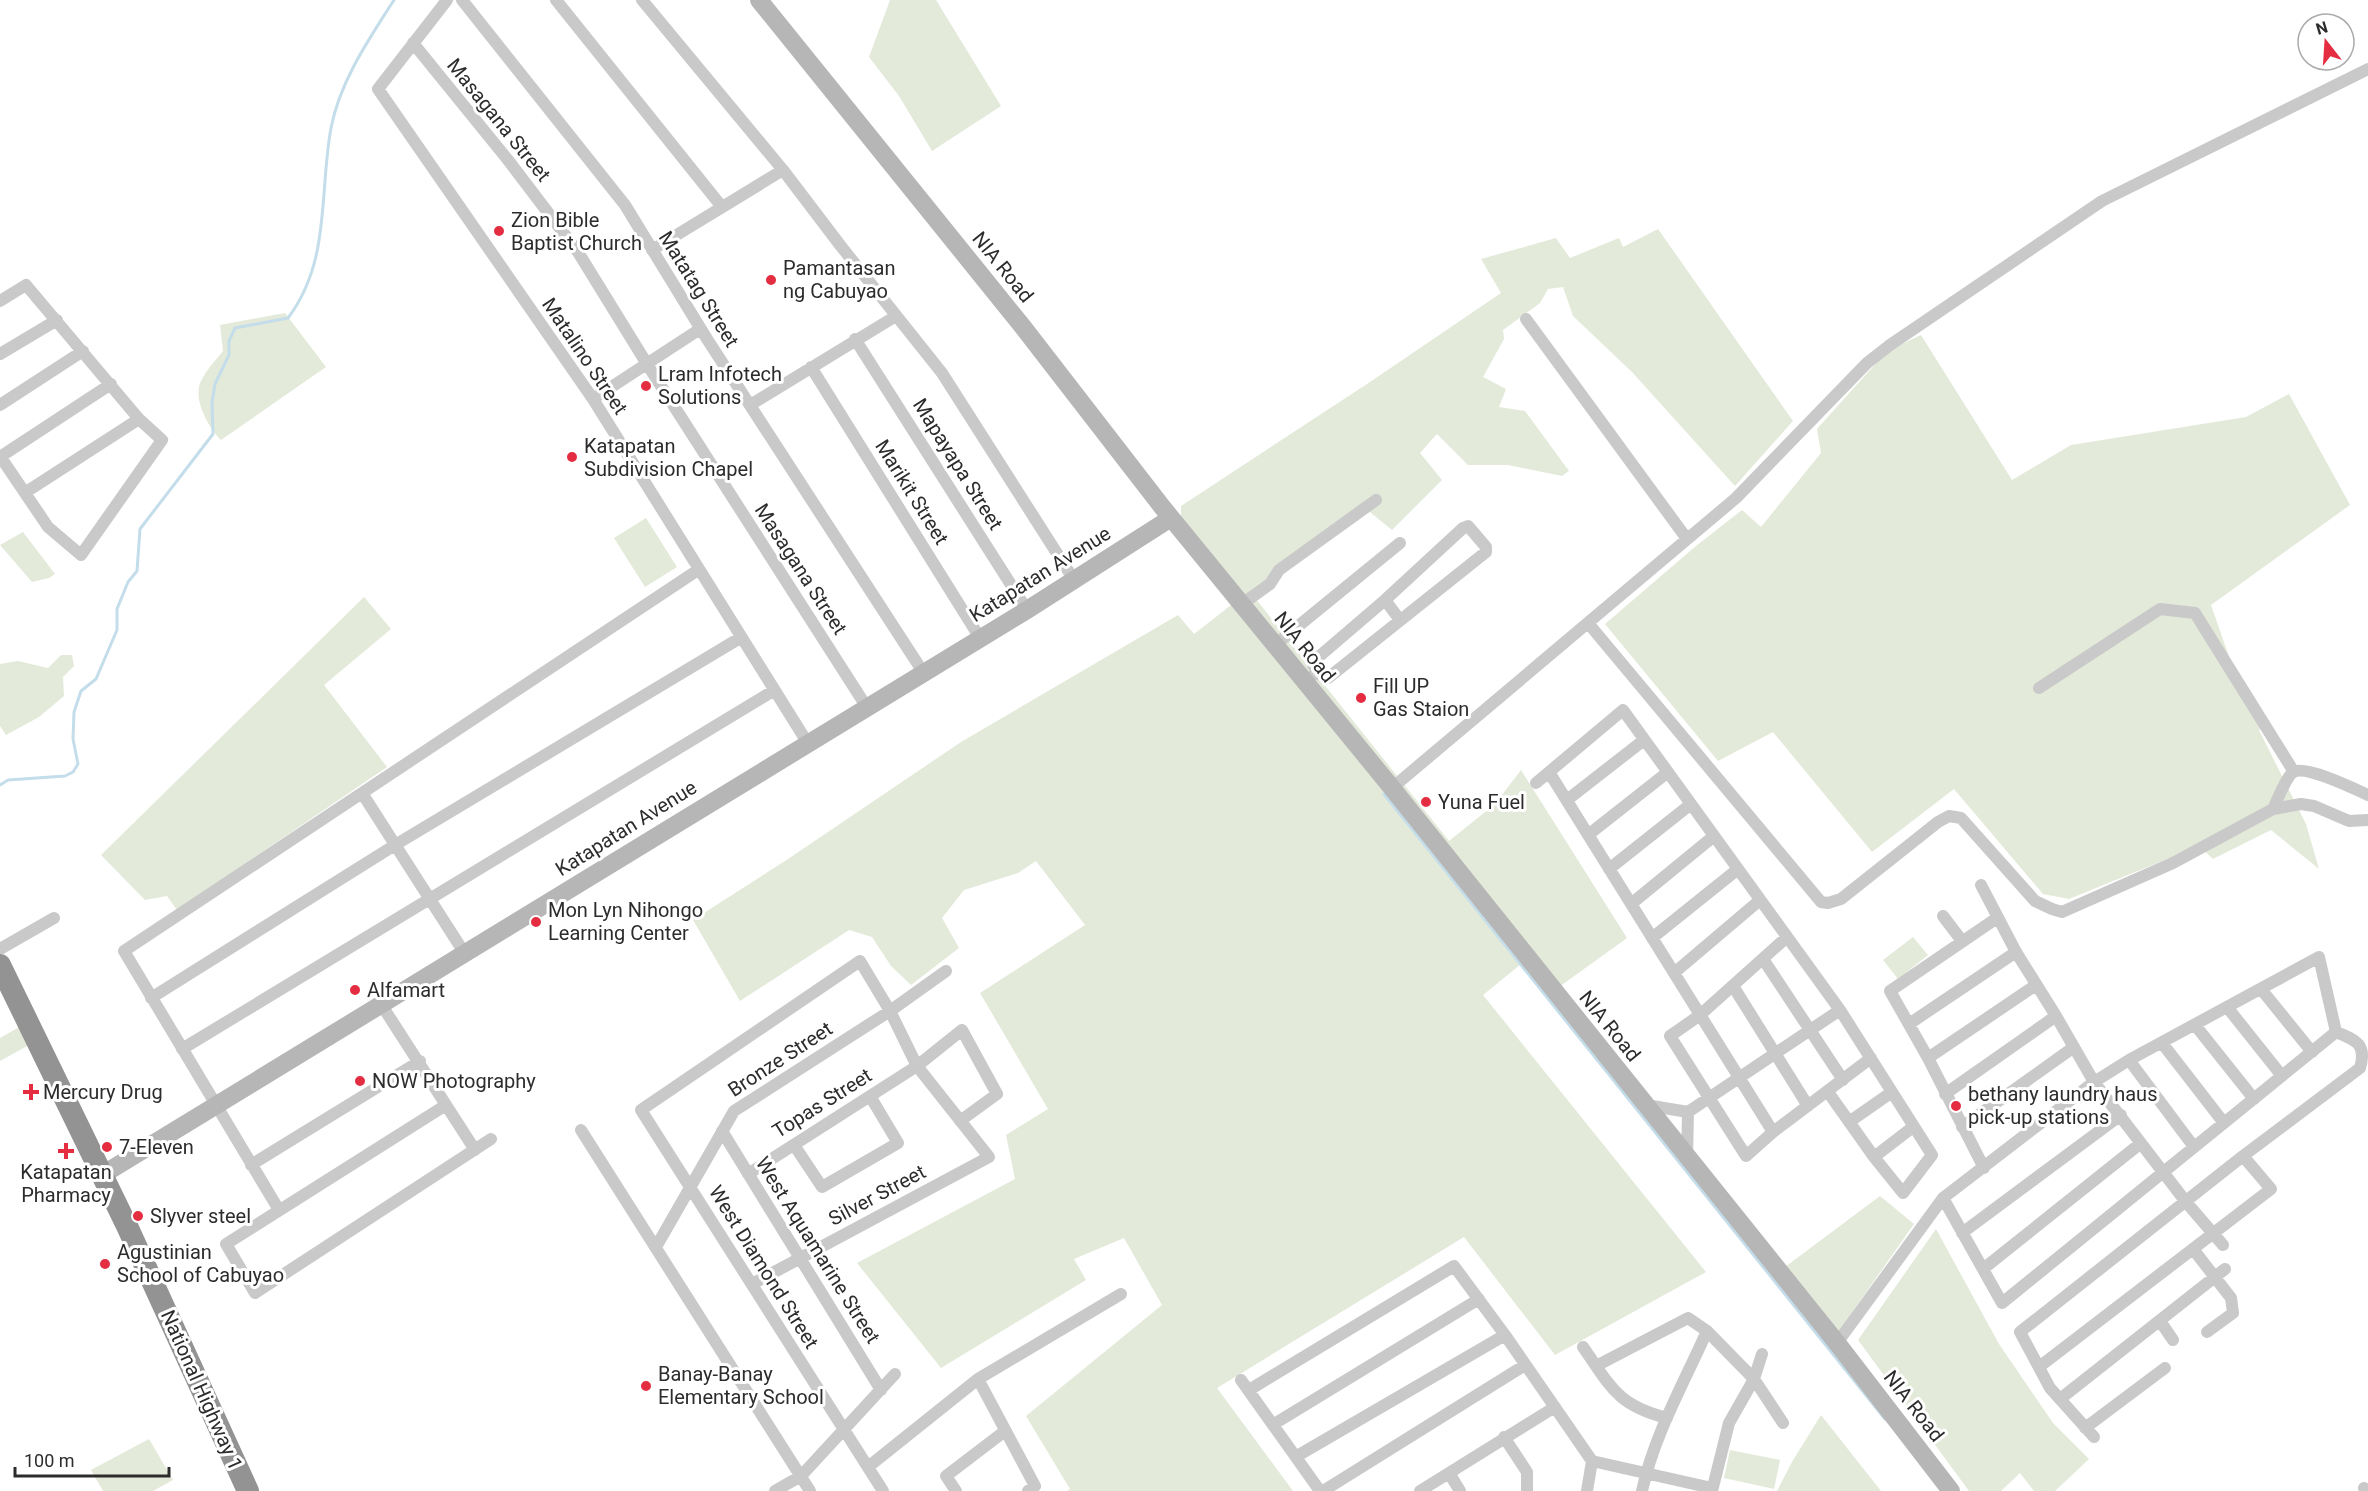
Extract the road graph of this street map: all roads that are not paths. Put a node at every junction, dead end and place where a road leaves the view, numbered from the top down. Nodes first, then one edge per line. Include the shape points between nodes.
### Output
1 (447, 0) edge
2 (462, 0) edge
3 (556, 0) edge
4 (642, 0) edge
5 (759, 0) edge
6 (413, 42) junction
7 (2368, 69) edge
8 (783, 170) junction
9 (722, 207) junction
10 (652, 250) junction
11 (0, 301) edge
12 (896, 316) junction
13 (1526, 319) dead end
14 (57, 320) junction
15 (700, 329) junction
16 (855, 339) junction
17 (83, 351) junction
18 (0, 354) edge
19 (646, 364) junction
20 (811, 367) junction
21 (111, 384) junction
22 (593, 399) junction
23 (0, 405) edge
24 (750, 405) junction
25 (139, 419) junction
26 (0, 456) edge
27 (26, 492) junction
28 (1376, 500) dead end
29 (1171, 518) junction
30 (1687, 539) junction
31 (1400, 543) dead end
32 (698, 570) junction
33 (1074, 580) junction
34 (1385, 600) junction
35 (1242, 604) junction
36 (1027, 610) junction
37 (1400, 620) junction
38 (1588, 623) junction
39 (740, 638) junction
40 (980, 638) junction
41 (1275, 645) junction
42 (923, 672) junction
43 (1311, 676) junction
44 (2039, 688) dead end
45 (773, 691) junction
46 (866, 706) junction
47 (1644, 740) junction
48 (807, 742) junction
49 (1549, 772) junction
50 (1668, 772) junction
51 (2294, 772) junction
52 (1536, 783) dead end
53 (1392, 788) junction
54 (362, 793) junction
55 (2368, 795) edge
56 (1567, 800) junction
57 (1691, 804) junction
58 (2273, 809) junction
59 (2368, 820) edge
60 (1588, 835) junction
61 (1714, 836) junction
62 (395, 845) junction
63 (1609, 869) junction
64 (1738, 869) junction
65 (1981, 885) dead end
66 (429, 899) junction
67 (1760, 900) junction
68 (1631, 904) junction
69 (1943, 916) dead end
70 (54, 918) dead end
71 (1997, 918) junction
72 (1652, 938) junction
73 (1787, 938) junction
74 (1962, 941) junction
75 (0, 949) edge
76 (2016, 952) junction
77 (465, 954) junction
78 (1763, 959) junction
79 (0, 965) edge
80 (946, 971) dead end
81 (1674, 973) junction
82 (2036, 985) junction
83 (1733, 986) junction
84 (2261, 989) junction
85 (6, 994) edge
86 (152, 998) junction
87 (381, 1004) junction
88 (2227, 1007) junction
89 (1840, 1010) junction
90 (890, 1011) junction
91 (1700, 1015) junction
92 (2056, 1016) junction
93 (1909, 1024) junction
94 (2195, 1024) junction
95 (1810, 1030) junction
96 (2336, 1032) junction
97 (2162, 1043) junction
98 (2074, 1047) junction
99 (182, 1049) junction
100 (2312, 1052) junction
101 (1776, 1053) junction
102 (1871, 1058) junction
103 (1928, 1058) junction
104 (2129, 1060) junction
105 (420, 1061) junction
106 (917, 1066) junction
107 (2282, 1076) junction
108 (1738, 1077) junction
109 (1843, 1080) junction
110 (2094, 1082) junction
111 (1828, 1092) junction
112 (1892, 1092) junction
113 (1945, 1094) junction
114 (870, 1096) junction
115 (1708, 1097) junction
116 (2254, 1099) junction
117 (216, 1105) junction
118 (446, 1105) junction
119 (1644, 1105) junction
120 (1808, 1106) junction
121 (1688, 1112) junction
122 (2121, 1115) junction
123 (960, 1121) junction
124 (1849, 1122) junction
125 (2224, 1123) junction
126 (1913, 1127) junction
127 (1962, 1127) junction
128 (581, 1130) dead end
129 (722, 1131) junction
130 (1773, 1132) junction
131 (491, 1139) dead end
132 (2141, 1143) junction
133 (794, 1144) junction
134 (2194, 1147) junction
135 (475, 1150) junction
136 (2243, 1156) junction
137 (1874, 1157) junction
138 (1687, 1158) junction
139 (252, 1165) junction
140 (1984, 1168) junction
141 (2163, 1173) junction
142 (748, 1174) junction
143 (102, 1175) junction
144 (690, 1187) junction
145 (1942, 1198) junction
146 (2186, 1202) junction
147 (279, 1210) junction
148 (1962, 1233) junction
149 (2214, 1233) junction
150 (2223, 1245) dead end
151 (656, 1247) junction
152 (2193, 1249) junction
153 (800, 1258) junction
154 (1983, 1269) junction
155 (2225, 1269) dead end
156 (2215, 1277) junction
157 (752, 1284) junction
158 (1121, 1294) dead end
159 (1479, 1299) junction
160 (2160, 1321) junction
161 (1707, 1331) junction
162 (2207, 1332) dead end
163 (1505, 1335) junction
164 (2173, 1340) dead end
165 (1837, 1343) junction
166 (1583, 1347) dead end
167 (1762, 1354) dead end
168 (1525, 1365) junction
169 (1596, 1366) junction
170 (2039, 1367) junction
171 (2165, 1368) dead end
172 (895, 1374) dead end
173 (978, 1379) junction
174 (1754, 1379) junction
175 (881, 1390) junction
176 (2060, 1399) junction
177 (1555, 1407) junction
178 (1667, 1418) junction
179 (1783, 1423) dead end
180 (1274, 1424) junction
181 (844, 1429) junction
182 (1005, 1431) junction
183 (1504, 1437) junction
184 (1297, 1456) junction
185 (1592, 1461) junction
186 (868, 1467) junction
187 (1449, 1473) junction
188 (1646, 1474) junction
189 (801, 1476) junction
190 (1712, 1489) edge
191 (248, 1491) edge
192 (775, 1491) edge
193 (810, 1491) edge
194 (883, 1491) edge
195 (956, 1491) edge
196 (1028, 1491) edge
197 (1322, 1491) edge
198 (1420, 1491) edge
199 (1460, 1491) edge
200 (1527, 1491) edge
201 (1587, 1491) edge
202 (1642, 1491) edge
203 (1951, 1491) edge

1 - 6 street
2 - 10 street, Matatag Street via 625,205
3 - 9 street
4 - 8 street
5 - 29 street, NIA Road via 1023,327
6 - 19 street, Masagana Street via 578,252
6 - 22 street, Matalino Street via 378,89
7 - 30 street via 2102,201 1890,345 1867,363 1736,498
8 - 9 street
8 - 12 street
9 - 10 street
10 - 15 street, Matatag Street
11 - 14 street via 26,285
12 - 16 street
12 - 33 street via 942,373
13 - 30 street
14 - 17 street
14 - 18 street
15 - 19 street
15 - 24 street, Matatag Street
16 - 20 street
16 - 36 street, Mapayapa Street
17 - 21 street
17 - 23 street
19 - 22 street
19 - 46 street, Masagana Street
20 - 24 street
20 - 40 street, Marikit Street
21 - 25 street
21 - 26 street
22 - 32 street, Matalino Street
24 - 42 street, Matatag Street
25 - 27 street
25 - 27 street via 162,440 81,555 48,527
26 - 27 street
28 - 35 street via 1279,570 1270,584
29 - 33 street, Katapatan Avenue
29 - 35 street, NIA Road
30 - 38 street
31 - 41 street
32 - 39 street, Matalino Street
32 - 54 street
33 - 36 street, Katapatan Avenue
34 - 37 street
34 - 37 street via 1466,526 1486,547 1486,552
34 - 43 street via 1315,660
35 - 41 street, NIA Road
36 - 40 street, Katapatan Avenue
37 - 43 street via 1328,678
38 - 53 street
38 - 58 street via 1821,902 1841,899 1949,816 1961,818 2036,902 2066,911 2173,863
39 - 45 street, Matalino Street
39 - 62 street
40 - 42 street, Katapatan Avenue
41 - 43 street, NIA Road
42 - 46 street, Katapatan Avenue
43 - 53 street, NIA Road
44 - 51 street via 2160,609 2195,612
45 - 48 street, Matalino Street
45 - 66 street
46 - 48 street, Katapatan Avenue
47 - 49 street via 1623,710
47 - 50 street
47 - 56 street
48 - 77 street, Katapatan Avenue
49 - 52 street
49 - 56 street
50 - 57 street
50 - 60 street
51 - 55 street via 2306,771
51 - 58 street
53 - 119 street, NIA Road
54 - 62 street
54 - 86 street via 124,951
56 - 60 street
57 - 61 street
57 - 63 street
58 - 59 street via 2301,804 2349,821
60 - 63 street
61 - 64 street
61 - 68 street
62 - 66 street
62 - 86 street
63 - 68 street
64 - 67 street
64 - 72 street
65 - 71 street
66 - 77 street
66 - 99 street
67 - 73 street
67 - 81 street
68 - 72 street
69 - 74 street
70 - 75 street
71 - 74 street
71 - 76 street
72 - 81 street
73 - 78 street
73 - 89 street
74 - 93 street via 1890,991
76 - 82 street
76 - 93 street
77 - 87 street, Katapatan Avenue
78 - 83 street
78 - 95 street
79 - 85 highway, National Highway 1
80 - 90 street, Bronze Street
81 - 91 street
82 - 92 street
82 - 103 street
83 - 91 street
83 - 101 street
84 - 88 street
84 - 96 street via 2319,957
84 - 100 street
85 - 143 highway, National Highway 1
86 - 99 street
87 - 105 street
87 - 117 street, Katapatan Avenue
88 - 94 street
88 - 107 street
89 - 95 street
89 - 102 street
90 - 106 street
90 - 129 street, Bronze Street via 734,1111
90 - 144 street, West Diamond Street via 860,961 641,1110
91 - 108 street
91 - 115 street via 1670,1036
92 - 98 street
92 - 113 street
93 - 103 street
94 - 97 street
94 - 116 street
95 - 101 street
95 - 109 street
96 - 100 street
96 - 136 street via 2360,1045 2360,1068
97 - 104 street
97 - 125 street
98 - 110 street
98 - 127 street
99 - 117 street
100 - 107 street
101 - 108 street
101 - 120 street
102 - 109 street
102 - 112 street
103 - 113 street
104 - 110 street
104 - 134 street
105 - 118 street
105 - 139 street
106 - 114 street, Topas Street
106 - 123 street
106 - 123 street, Topas Street via 962,1030 996,1094
107 - 116 street
108 - 115 street
108 - 130 street
109 - 111 street
110 - 122 street
110 - 140 street
111 - 120 street
111 - 124 street
112 - 124 street
112 - 126 street
113 - 127 street
114 - 133 street, Topas Street
114 - 133 street via 898,1143 822,1187
115 - 121 street
115 - 130 street via 1746,1156
116 - 125 street
117 - 139 street
117 - 143 street, Katapatan Avenue
118 - 135 street
118 - 147 street
119 - 121 street
119 - 138 street, NIA Road
120 - 130 street
121 - 138 street
122 - 132 street
122 - 148 street
123 - 153 street, Silver Street via 989,1157
124 - 137 street
125 - 134 street
126 - 137 street
126 - 137 street via 1932,1155 1903,1193
127 - 140 street
128 - 151 street
129 - 142 street, West Aquamarine Street
129 - 144 street, Bronze Street
131 - 135 street
132 - 141 street
132 - 154 street
133 - 142 street, Topas Street
134 - 141 street
135 - 147 street via 255,1293 226,1244
136 - 146 street
136 - 149 street via 2271,1189
138 - 165 street, NIA Road
139 - 147 street
140 - 145 street
141 - 146 street
141 - 154 street via 2002,1302
142 - 153 street, West Aquamarine Street
143 - 191 highway, National Highway 1
144 - 151 street, Bronze Street
144 - 157 street, West Diamond Street
145 - 148 street
145 - 165 street
146 - 149 street
146 - 170 street via 2020,1332
148 - 154 street
149 - 150 street
149 - 152 street
151 - 189 street
152 - 156 street
152 - 170 street
153 - 157 street, Silver Street
153 - 175 street, West Aquamarine Street
155 - 156 street
156 - 160 street
156 - 162 street via 2231,1299 2232,1313
157 - 181 street, West Diamond Street
158 - 173 street
159 - 163 street
159 - 180 street
159 - 180 street via 1454,1266 1245,1385
160 - 164 street
160 - 176 street
161 - 169 street via 1688,1318
161 - 174 street
161 - 178 street
163 - 168 street
163 - 184 street
165 - 203 street, NIA Road
166 - 169 street
167 - 174 street
168 - 177 street
168 - 197 street
169 - 178 street via 1619,1397 1642,1411
170 - 176 street
171 - 176 street via 2090,1433
172 - 175 street
173 - 182 street
173 - 186 street
174 - 179 street
174 - 190 street via 1729,1423
175 - 181 street
177 - 183 street
177 - 185 street
178 - 188 street
180 - 184 street
181 - 186 street, West Diamond Street
181 - 189 street
182 - 195 street via 946,1476
182 - 196 street via 1035,1486
183 - 187 street
183 - 200 street via 1527,1472
184 - 197 street
185 - 188 street
185 - 201 street
186 - 194 street, West Diamond Street
187 - 198 street
187 - 199 street
188 - 190 street
188 - 202 street
189 - 192 street
189 - 193 street

